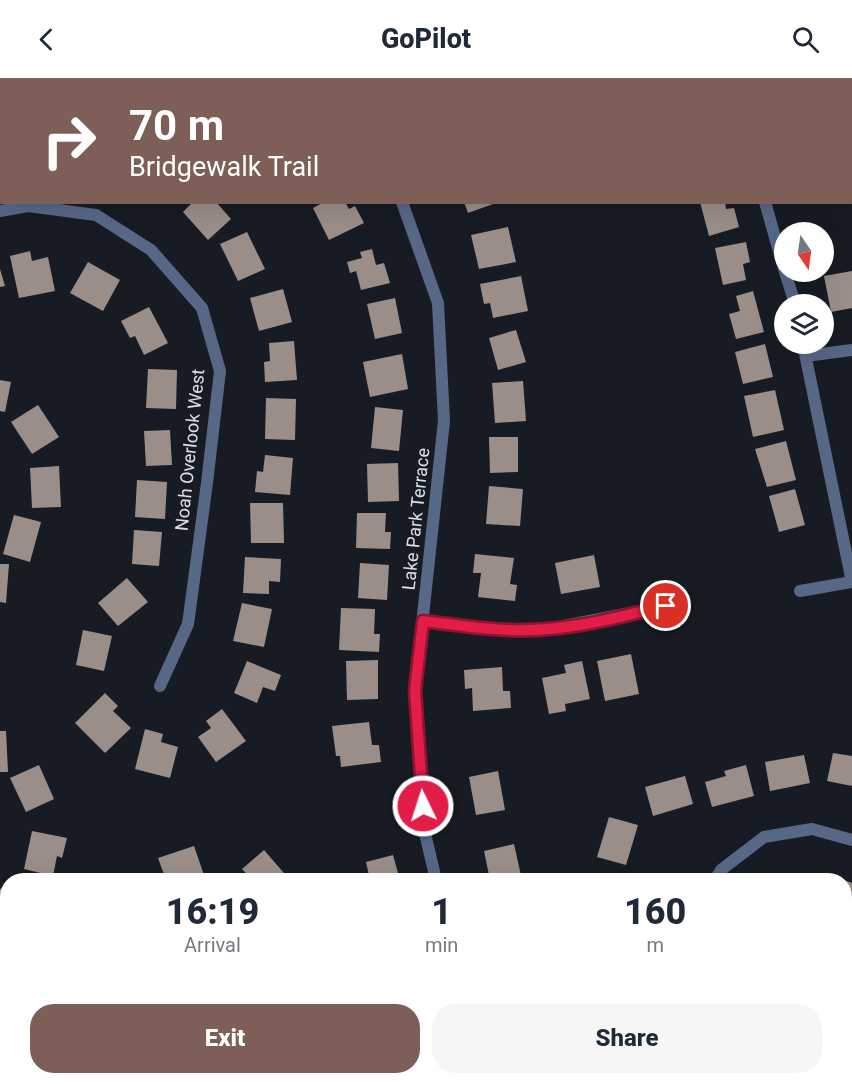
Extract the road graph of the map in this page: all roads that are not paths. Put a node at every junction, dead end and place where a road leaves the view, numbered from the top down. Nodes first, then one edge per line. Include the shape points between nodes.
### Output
1 (403, 204) edge
2 (766, 204) edge
3 (0, 211) edge
4 (774, 233) edge
5 (834, 350) edge
6 (852, 350) edge
7 (805, 354) edge
8 (852, 582) edge
9 (800, 591) dead end
10 (666, 606) dead end
11 (423, 621) junction
12 (160, 686) dead end
13 (852, 840) edge
14 (434, 873) edge
15 (719, 873) edge

1 - 11 street, Lake Park Terrace via 438,303 444,421
2 - 4 street
3 - 12 street, Noah Overlook West via 28,206 96,215 151,250 202,308 220,371 188,624
5 - 6 street
7 - 8 street
8 - 9 street
10 - 11 street via 549,629 511,631
11 - 14 street, Lake Park Terrace via 415,690 424,829
13 - 15 street via 812,829 764,837

